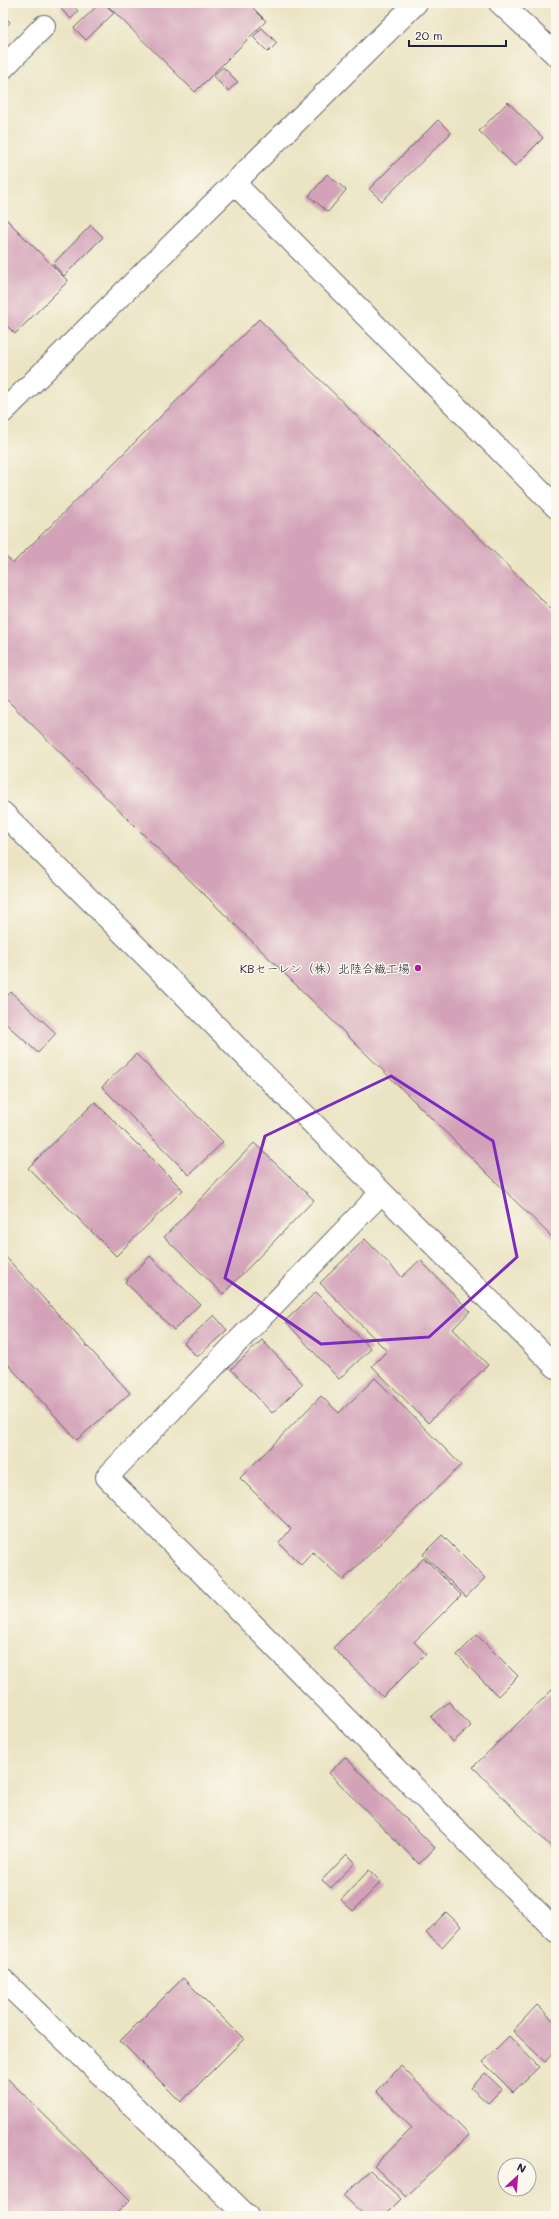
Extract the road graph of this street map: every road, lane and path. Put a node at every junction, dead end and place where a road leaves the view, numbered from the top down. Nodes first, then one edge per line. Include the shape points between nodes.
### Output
1 (416, 3) edge
2 (500, 3) edge
3 (44, 26) dead end
4 (556, 55) edge
5 (3, 68) edge
6 (234, 183) junction
7 (3, 412) edge
8 (556, 507) edge
9 (3, 813) edge
10 (381, 1192) junction
11 (556, 1367) edge
12 (556, 1931) edge
13 (3, 1980) edge
14 (247, 2216) edge

1 - 6 street
2 - 4 street
3 - 5 street
6 - 7 street
6 - 8 street
9 - 10 street
10 - 11 street
10 - 12 street via 107,1477
13 - 14 street

